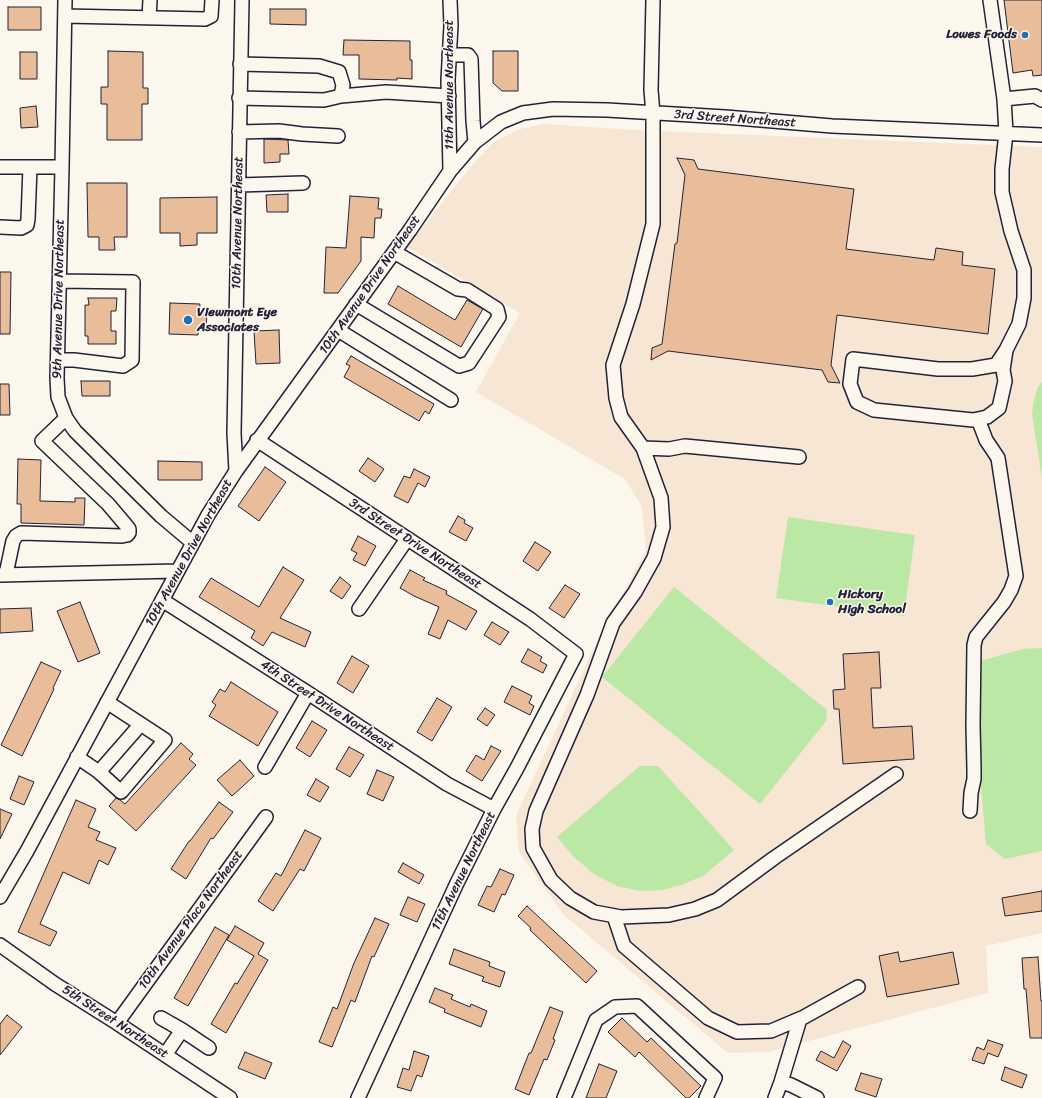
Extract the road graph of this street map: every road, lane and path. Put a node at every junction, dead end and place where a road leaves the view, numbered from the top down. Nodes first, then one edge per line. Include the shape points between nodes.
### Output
1 (65, 0) edge
2 (150, 0) edge
3 (212, 0) edge
4 (242, 0) edge
5 (450, 0) edge
6 (653, 0) edge
7 (990, 0) edge
8 (65, 16) junction
9 (149, 18) junction
10 (449, 55) junction
11 (240, 64) junction
12 (341, 96) junction
13 (449, 96) junction
14 (239, 98) junction
15 (1004, 99) junction
16 (1042, 100) edge
17 (653, 114) junction
18 (239, 132) junction
19 (1006, 133) junction
20 (1042, 135) edge
21 (338, 136) dead end
22 (475, 142) junction
23 (62, 166) junction
24 (0, 167) edge
25 (30, 167) junction
26 (450, 170) junction
27 (303, 182) dead end
28 (239, 185) junction
29 (0, 227) edge
30 (394, 252) junction
31 (60, 281) junction
32 (356, 304) junction
33 (338, 330) junction
34 (1006, 350) junction
35 (58, 360) junction
36 (451, 400) dead end
37 (66, 418) junction
38 (978, 419) junction
39 (257, 440) junction
40 (643, 448) junction
41 (799, 457) dead end
42 (236, 471) junction
43 (407, 539) junction
44 (192, 543) junction
45 (177, 571) junction
46 (3, 574) edge
47 (162, 600) junction
48 (359, 609) dead end
49 (571, 650) joint
50 (308, 693) junction
51 (107, 702) junction
52 (140, 725) junction
53 (77, 757) junction
54 (265, 767) dead end
55 (99, 772) junction
56 (896, 774) dead end
57 (494, 809) junction
58 (970, 811) dead end
59 (266, 817) dead end
60 (0, 897) edge
61 (614, 916) junction
62 (0, 945) edge
63 (858, 988) dead end
64 (161, 1018) dead end
65 (800, 1019) junction
66 (117, 1023) junction
67 (182, 1030) junction
68 (209, 1048) dead end
69 (165, 1055) junction
70 (783, 1083) junction
71 (230, 1098) edge
72 (358, 1098) edge
73 (564, 1098) edge
74 (706, 1098) edge
75 (775, 1098) edge
76 (817, 1098) edge

1 - 8 street, 9th Avenue Drive Northeast
2 - 9 street
3 - 9 street via 211,16 205,19
4 - 11 street, 10th Avenue Northeast
5 - 10 street, 11th Avenue Northeast
6 - 17 street
7 - 15 street
8 - 9 street
8 - 23 street, 9th Avenue Drive Northeast
10 - 13 street, 11th Avenue Northeast
10 - 22 street via 468,55 471,59
11 - 12 street via 319,66 338,72 343,85
11 - 14 street, 10th Avenue Northeast
12 - 13 street via 386,92
12 - 14 street via 324,100
13 - 26 street, 11th Avenue Northeast
14 - 18 street, 10th Avenue Northeast
15 - 16 street via 1035,96
15 - 19 street
17 - 19 street, 3rd Street Northeast
17 - 22 street, 3rd Street Northeast via 607,110 535,111 501,122
17 - 40 street via 653,224 633,304 613,365 616,398 621,417
18 - 21 street via 279,131
18 - 28 street, 10th Avenue Northeast
19 - 20 street, 3rd Street Northeast
19 - 34 street via 1002,192 1024,270 1024,298 1019,324
22 - 26 street, 3rd Street Northeast
23 - 25 street
23 - 31 street, 9th Avenue Drive Northeast
24 - 25 street
25 - 29 street via 27,225 21,228
26 - 30 street, 10th Avenue Drive Northeast
27 - 28 street
28 - 42 street, 10th Avenue Northeast via 234,433
30 - 32 street, 10th Avenue Drive Northeast
30 - 32 street via 458,289 467,290 497,309 499,317 469,363 459,366
31 - 35 street, 9th Avenue Drive Northeast
31 - 35 street via 133,282 132,360 123,366
32 - 33 street, 10th Avenue Drive Northeast
33 - 36 street
33 - 39 street, 10th Avenue Drive Northeast
34 - 38 street via 1003,370 1005,381 999,408 987,417
34 - 38 street via 996,365 972,369 938,369 854,359 850,384 857,402 874,410
35 - 37 street, 9th Avenue Drive Northeast via 57,391
37 - 44 street, 9th Avenue Drive Northeast via 161,516
37 - 46 street via 42,441 108,504 129,529 127,536 21,533 13,541
38 - 58 street via 986,440 998,458 1016,576 1004,602 976,637 974,645 974,779
39 - 42 street, 10th Avenue Drive Northeast
39 - 43 street, 3rd Street Drive Northeast
40 - 41 street via 669,449 685,446
40 - 61 street via 661,498 662,527 654,558 635,592 613,623 587,695 536,811 532,829 533,848 551,880 570,898 594,912
42 - 44 street, 10th Avenue Drive Northeast
43 - 48 street
43 - 49 street, 3rd Street Drive Northeast via 530,619
44 - 45 street, 10th Avenue Drive Northeast
45 - 46 street
45 - 47 street, 10th Avenue Drive Northeast
47 - 50 street, 4th Street Drive Northeast
47 - 51 street, 10th Avenue Drive Northeast
49 - 57 street, 11th Avenue Northeast via 576,654
50 - 54 street
50 - 57 street, 4th Street Drive Northeast via 447,784
51 - 52 street
51 - 53 street, 10th Avenue Drive Northeast
52 - 55 street
52 - 55 street via 165,740 121,792
53 - 55 street
53 - 60 street, 10th Avenue Drive Northeast
56 - 61 street via 717,900 695,909 669,915
57 - 72 street, 11th Avenue Northeast
59 - 66 street, 10th Avenue Place Northeast
61 - 65 street via 624,946 708,1018 737,1032 771,1031
62 - 66 street, 5th Street Northeast
63 - 65 street
64 - 67 street
65 - 70 street
66 - 69 street, 5th Street Northeast
67 - 68 street
67 - 69 street
69 - 71 street, 5th Street Northeast
70 - 75 street
70 - 76 street
73 - 74 street via 596,1020 615,1007 629,1006 636,1006 715,1078

